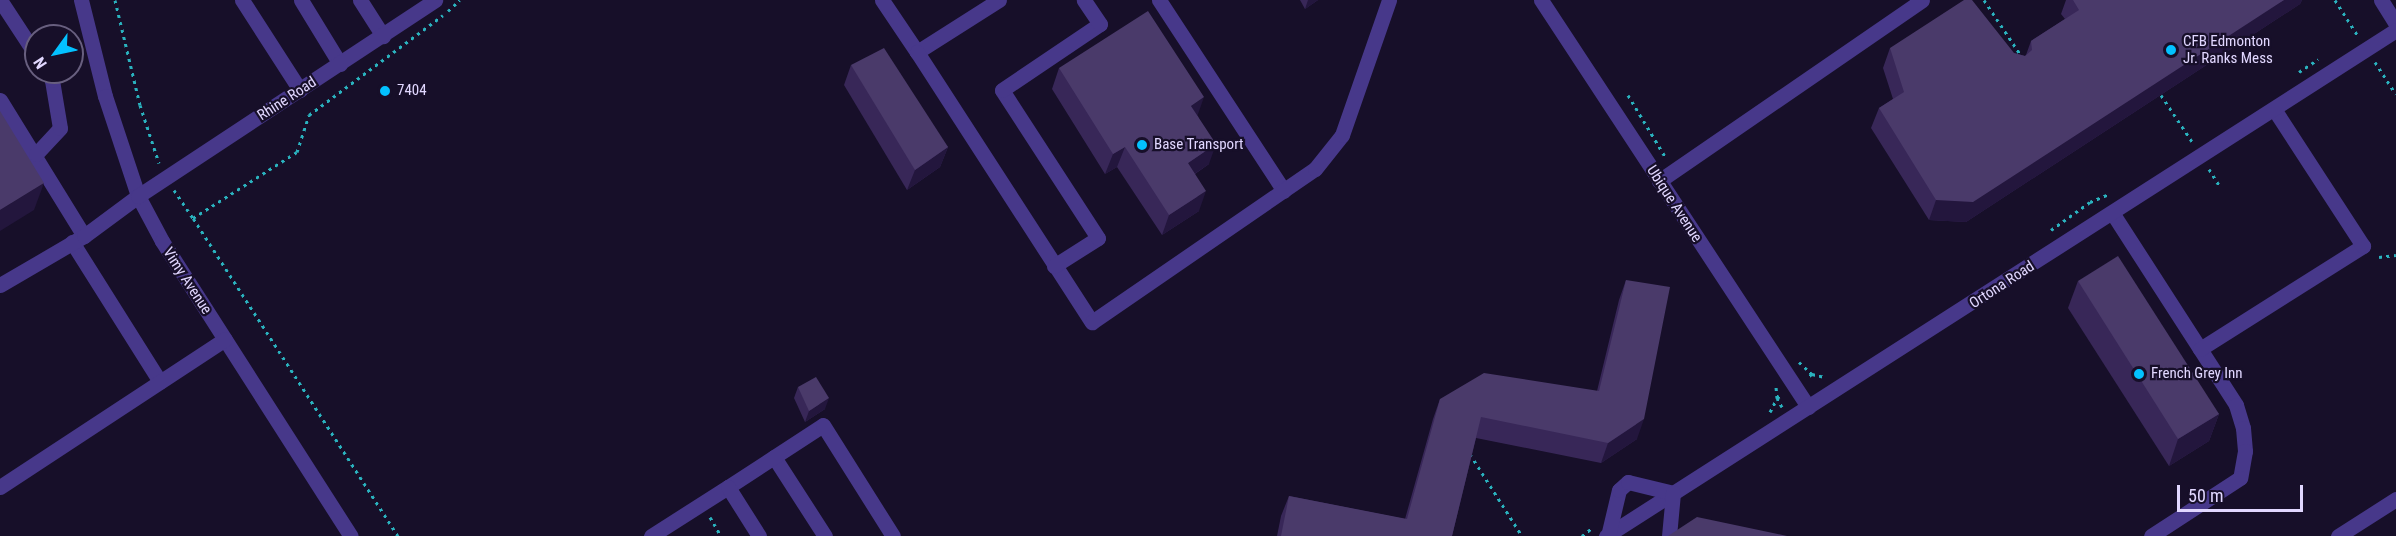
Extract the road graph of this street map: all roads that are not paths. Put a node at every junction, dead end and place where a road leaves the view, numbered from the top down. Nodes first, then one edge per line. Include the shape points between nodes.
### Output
1 (0, 0) edge
2 (81, 0) edge
3 (242, 0) edge
4 (301, 0) edge
5 (360, 0) edge
6 (999, 0) edge
7 (1084, 0) edge
8 (1159, 0) edge
9 (1389, 0) edge
10 (1541, 0) edge
11 (1922, 0) edge
12 (2381, 0) edge
13 (429, 2) edge
14 (888, 2) edge
15 (2396, 24) edge
16 (2396, 30) edge
17 (383, 36) junction
18 (24, 37) edge
19 (917, 52) junction
20 (340, 64) junction
21 (53, 84) edge
22 (300, 90) junction
23 (0, 100) edge
24 (2274, 109) junction
25 (36, 154) junction
26 (1659, 181) junction
27 (1284, 191) junction
28 (138, 196) junction
29 (2113, 214) junction
30 (78, 239) junction
31 (1054, 266) junction
32 (0, 285) edge
33 (225, 339) junction
34 (2200, 349) junction
35 (160, 382) junction
36 (1808, 407) junction
37 (774, 457) junction
38 (0, 487) edge
39 (728, 487) junction
40 (1673, 494) junction
41 (2396, 499) edge
42 (351, 536) edge
43 (651, 536) edge
44 (759, 536) edge
45 (825, 536) edge
46 (893, 536) edge
47 (1607, 536) edge
48 (1669, 536) edge
49 (2151, 536) edge
50 (2338, 536) edge

1 - 18 street
2 - 28 street, Vimy Avenue via 105,96
3 - 22 street
4 - 20 street
5 - 17 street
6 - 19 street
7 - 31 street via 1100,24 1002,90 1098,238
8 - 27 street
9 - 27 street via 1342,135 1316,169
10 - 26 street, Ubique Avenue
11 - 26 street
12 - 15 street
13 - 17 street, Rhine Road
14 - 19 street
16 - 24 street, Ortona Road
17 - 20 street, Rhine Road
19 - 31 street
20 - 22 street, Rhine Road
21 - 25 street via 60,128
22 - 28 street, Rhine Road
23 - 25 street
24 - 29 street, Ortona Road
24 - 34 street via 2363,246
25 - 30 street
26 - 36 street, Ubique Avenue
27 - 31 street via 1092,322
28 - 30 street, Rhine Road
28 - 33 street, Vimy Avenue
29 - 34 street
29 - 36 street, Ortona Road
30 - 32 street, Rhine Road
30 - 35 street
33 - 35 street
33 - 42 street, Vimy Avenue
34 - 49 street via 2236,405 2245,451 2240,478
35 - 38 street
36 - 40 street, Ortona Road
37 - 39 street
37 - 45 street
37 - 46 street via 823,425
39 - 43 street
39 - 44 street
40 - 47 street, Ortona Road
40 - 47 street via 1628,482 1622,485
40 - 48 street
41 - 50 street

